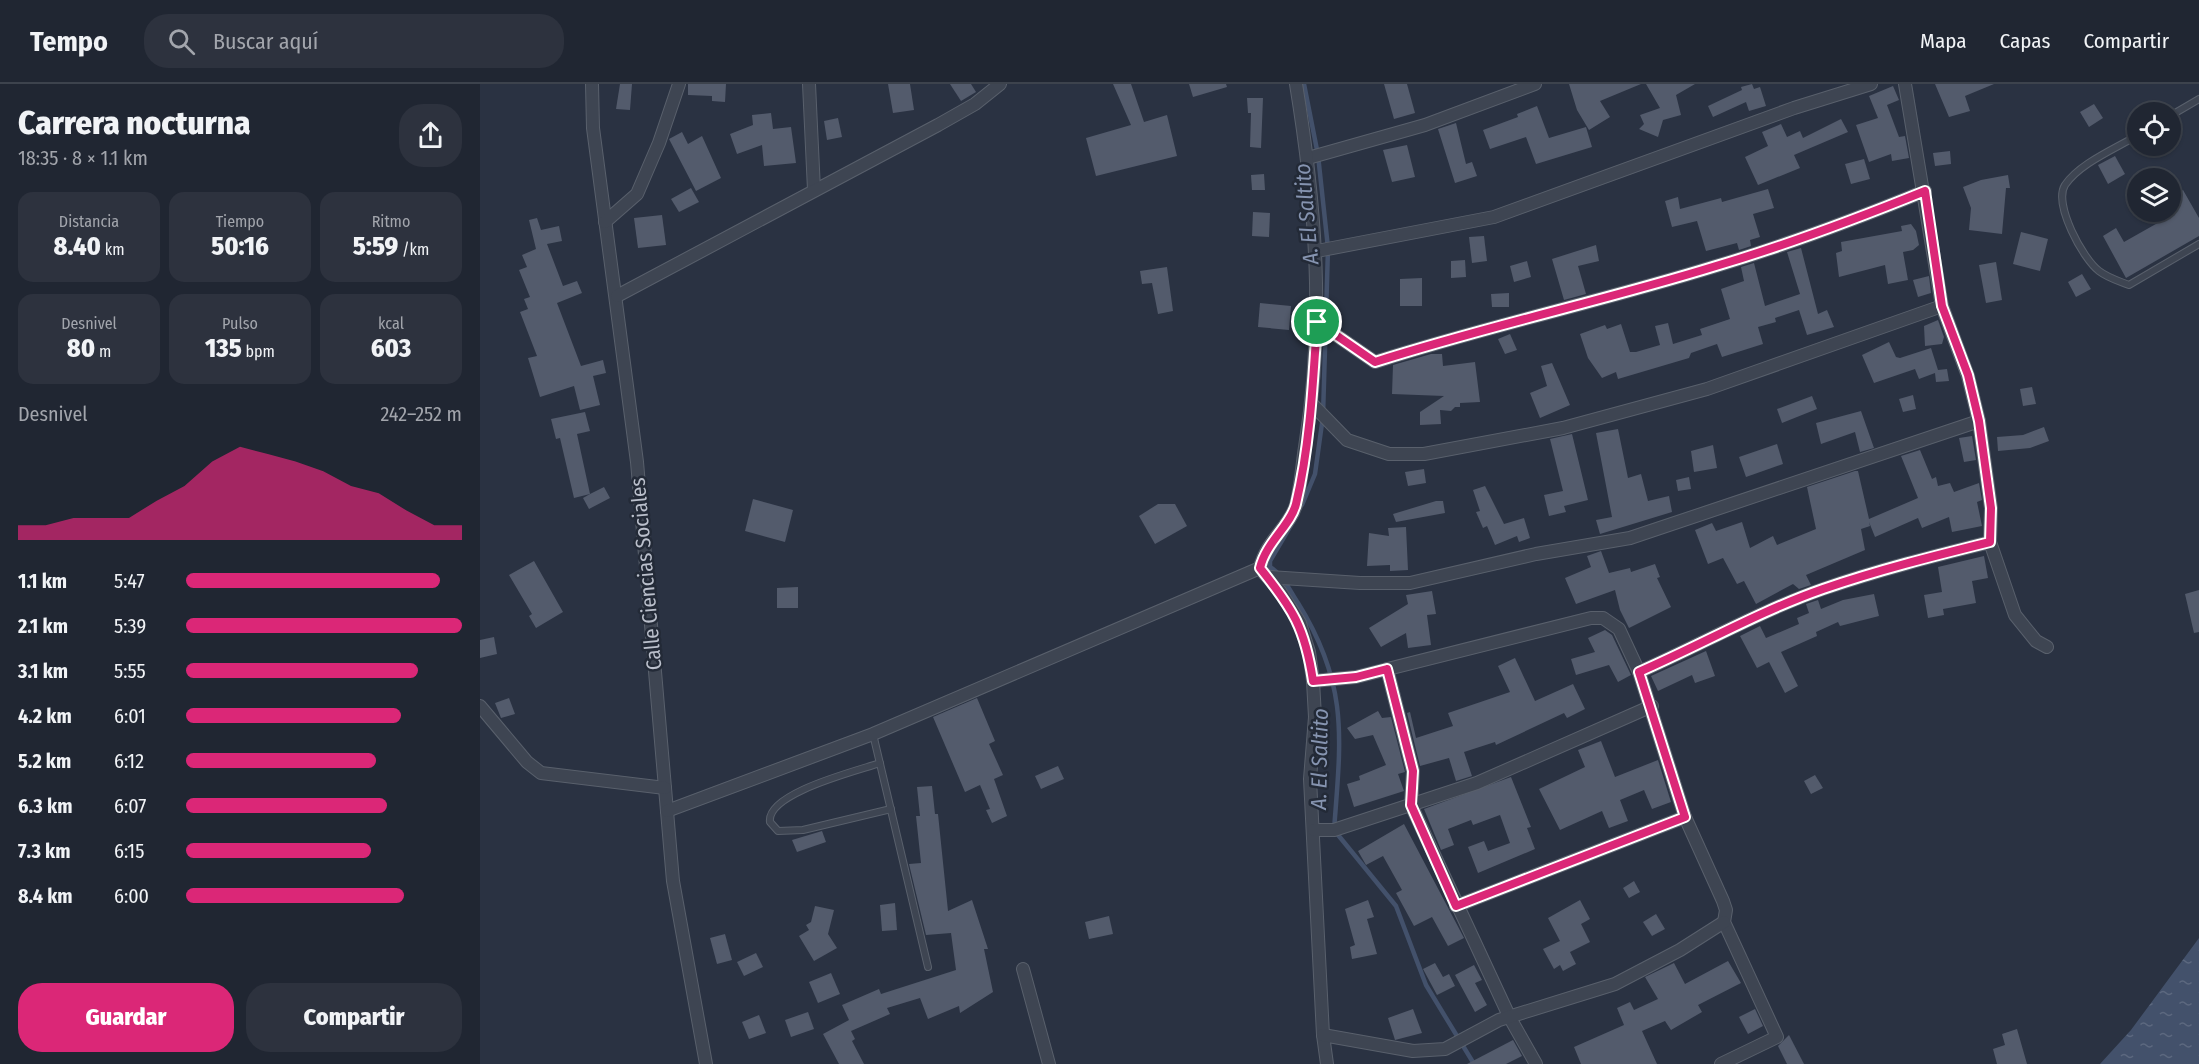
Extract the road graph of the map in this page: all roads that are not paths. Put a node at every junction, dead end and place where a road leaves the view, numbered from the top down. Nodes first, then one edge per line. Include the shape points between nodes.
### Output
1 (592, 84) edge
2 (679, 84) edge
3 (809, 84) edge
4 (1000, 84) edge
5 (1296, 84) edge
6 (1535, 84) edge
7 (1871, 84) edge
8 (1905, 84) edge
9 (2199, 99) edge
10 (2181, 110) edge
11 (2127, 142) edge
12 (1308, 158) junction
13 (814, 190) junction
14 (1925, 191) junction
15 (605, 222) junction
16 (2199, 244) edge
17 (1317, 250) junction
18 (617, 296) junction
19 (1942, 306) junction
20 (1317, 322) junction
21 (1312, 404) junction
22 (1979, 421) junction
23 (1990, 542) junction
24 (1264, 572) junction
25 (2047, 646) dead end
26 (1387, 669) junction
27 (1639, 672) junction
28 (1313, 681) junction
29 (480, 706) edge
30 (1652, 706) junction
31 (873, 734) junction
32 (880, 763) junction
33 (665, 788) junction
34 (1411, 805) junction
35 (891, 809) junction
36 (667, 811) junction
37 (1685, 817) junction
38 (1314, 830) junction
39 (1456, 906) junction
40 (1724, 922) junction
41 (928, 966) dead end
42 (1023, 969) dead end
43 (1510, 1018) junction
44 (1323, 1035) junction
45 (706, 1064) edge
46 (1049, 1064) edge
47 (1327, 1064) edge
48 (1536, 1064) edge
49 (1720, 1064) edge

1 - 15 street, Calle Ciencias Sociales via 593,128
2 - 15 street via 637,194
3 - 13 street
4 - 13 street via 966,110
5 - 12 street
6 - 12 street via 1425,125
7 - 17 street via 1494,216
8 - 14 street
9 - 10 lane
11 - 16 lane via 2077,172 2063,190 2062,206 2087,257 2098,271 2128,285
12 - 17 street
13 - 18 street
14 - 19 street
14 - 20 street via 1850,221 1715,266 1375,362
15 - 18 street, Calle Ciencias Sociales
17 - 20 street
18 - 33 street, Calle Ciencias Sociales via 637,462
19 - 21 street via 1707,389 1563,428 1424,454 1389,454 1347,440
19 - 22 street via 1968,375
20 - 21 street
21 - 24 street via 1295,507 1264,552
22 - 23 street via 1991,508
22 - 24 street via 1629,538 1536,554 1410,583 1360,584
23 - 25 street via 2015,615 2036,641
23 - 27 street via 1822,589
24 - 28 street via 1300,623
24 - 31 street
26 - 27 street via 1603,618 1618,629
26 - 28 street
26 - 34 street via 1413,771
27 - 30 street
28 - 38 street via 1315,717 1310,779
29 - 33 street via 541,773
30 - 34 street via 1477,783
30 - 37 street
31 - 32 lane
31 - 36 street
32 - 35 lane
32 - 35 lane via 787,797 771,812 770,822 778,831 803,830
33 - 36 street, Calle Ciencias Sociales
34 - 38 street via 1334,830
34 - 39 street
35 - 41 lane
36 - 45 street, Calle Ciencias Sociales via 673,881
37 - 39 street
37 - 40 street via 1723,900
38 - 44 street
39 - 43 street
40 - 43 street via 1615,984
40 - 49 street via 1777,1037
42 - 46 street
43 - 44 street via 1445,1049 1431,1051
43 - 48 street
44 - 47 street

